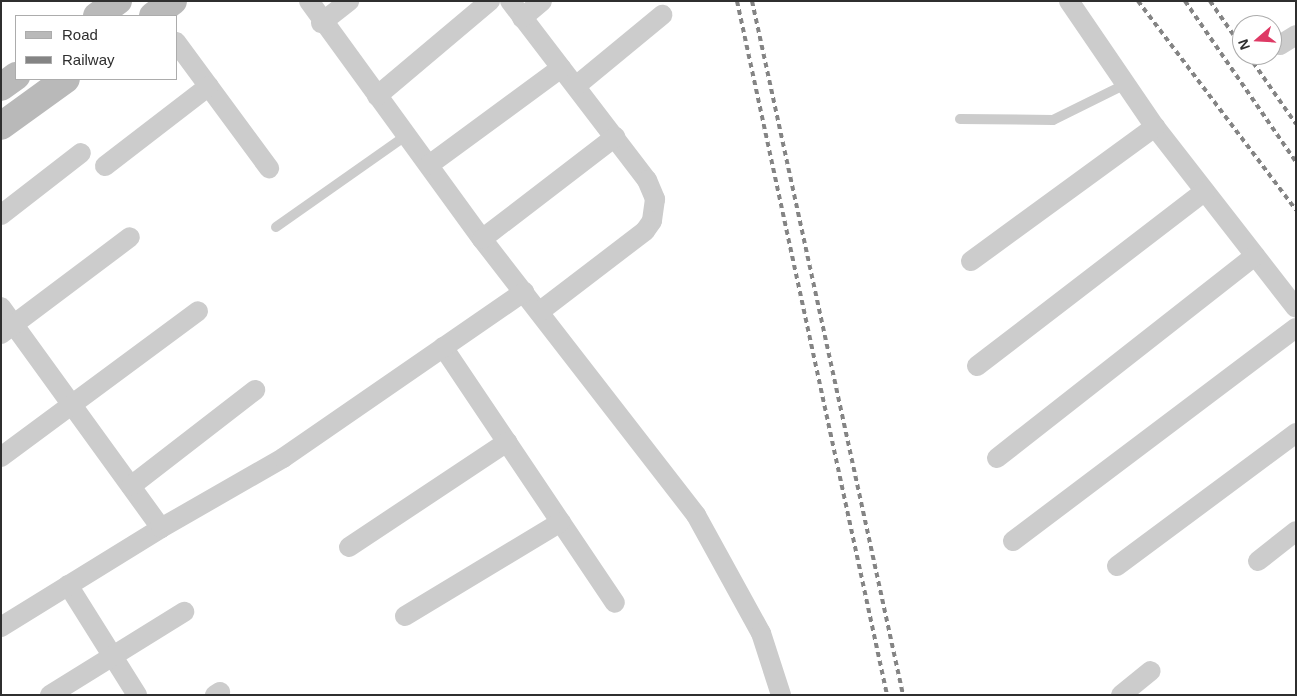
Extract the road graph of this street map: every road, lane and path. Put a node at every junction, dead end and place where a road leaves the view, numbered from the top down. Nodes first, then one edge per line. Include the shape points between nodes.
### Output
1 (118, 1) edge
2 (308, 1) edge
3 (349, 1) edge
4 (490, 1) edge
5 (510, 1) edge
6 (542, 1) edge
7 (1069, 1) edge
8 (98, 15) edge
9 (662, 15) dead end
10 (522, 18) junction
11 (321, 23) junction
12 (178, 45) edge
13 (561, 68) junction
14 (15, 77) edge
15 (65, 80) edge
16 (1126, 84) junction
17 (208, 86) junction
18 (576, 86) junction
19 (1, 87) edge
20 (377, 96) junction
21 (960, 119) dead end
22 (1, 126) edge
23 (1155, 127) junction
24 (407, 135) junction
25 (615, 137) junction
26 (81, 153) dead end
27 (429, 165) junction
28 (105, 166) dead end
29 (269, 168) dead end
30 (1205, 191) junction
31 (1, 215) edge
32 (276, 227) dead end
33 (130, 237) dead end
34 (482, 239) junction
35 (1255, 256) junction
36 (971, 261) dead end
37 (524, 292) junction
38 (1, 307) edge
39 (1296, 308) edge
40 (198, 311) dead end
41 (539, 312) junction
42 (1296, 328) edge
43 (8, 330) edge
44 (443, 347) junction
45 (977, 366) dead end
46 (255, 390) dead end
47 (71, 406) junction
48 (1296, 433) edge
49 (507, 442) junction
50 (1, 457) edge
51 (997, 458) dead end
52 (130, 486) junction
53 (561, 522) junction
54 (161, 528) junction
55 (1296, 532) edge
56 (1014, 541) dead end
57 (349, 547) dead end
58 (1258, 561) dead end
59 (1117, 566) dead end
60 (68, 585) junction
61 (615, 603) dead end
62 (184, 612) dead end
63 (405, 616) dead end
64 (1, 627) edge
65 (113, 656) junction
66 (1151, 671) dead end
67 (50, 695) edge
68 (137, 695) edge
69 (781, 695) edge
70 (1121, 695) edge

1 - 8 street
2 - 11 street
3 - 11 street
4 - 20 street
5 - 10 street
6 - 10 street
7 - 16 street
9 - 18 street
10 - 13 street
11 - 20 street
12 - 17 street
13 - 18 street
13 - 27 street
14 - 19 street
15 - 22 street
16 - 21 lane via 1053,120
16 - 23 street
17 - 28 street
17 - 29 street
18 - 25 street
20 - 24 street
23 - 30 street
23 - 36 street
24 - 27 street
24 - 32 lane
25 - 34 street
25 - 41 street via 653,190 655,209 652,221 645,231
26 - 31 street
27 - 34 street
30 - 35 street
30 - 45 street
33 - 43 street
34 - 37 street
35 - 39 street
35 - 51 street
37 - 41 street
37 - 44 street
38 - 43 street
40 - 47 street
41 - 69 street via 696,516 761,633
42 - 56 street
43 - 47 street
44 - 49 street
44 - 54 street via 283,458
46 - 52 street
47 - 50 street
47 - 52 street
48 - 59 street
49 - 53 street
49 - 57 street
52 - 54 street
53 - 61 street
53 - 63 street
54 - 60 street
55 - 58 street
60 - 64 street
60 - 65 street
62 - 65 street
65 - 67 street
65 - 68 street
66 - 70 street

